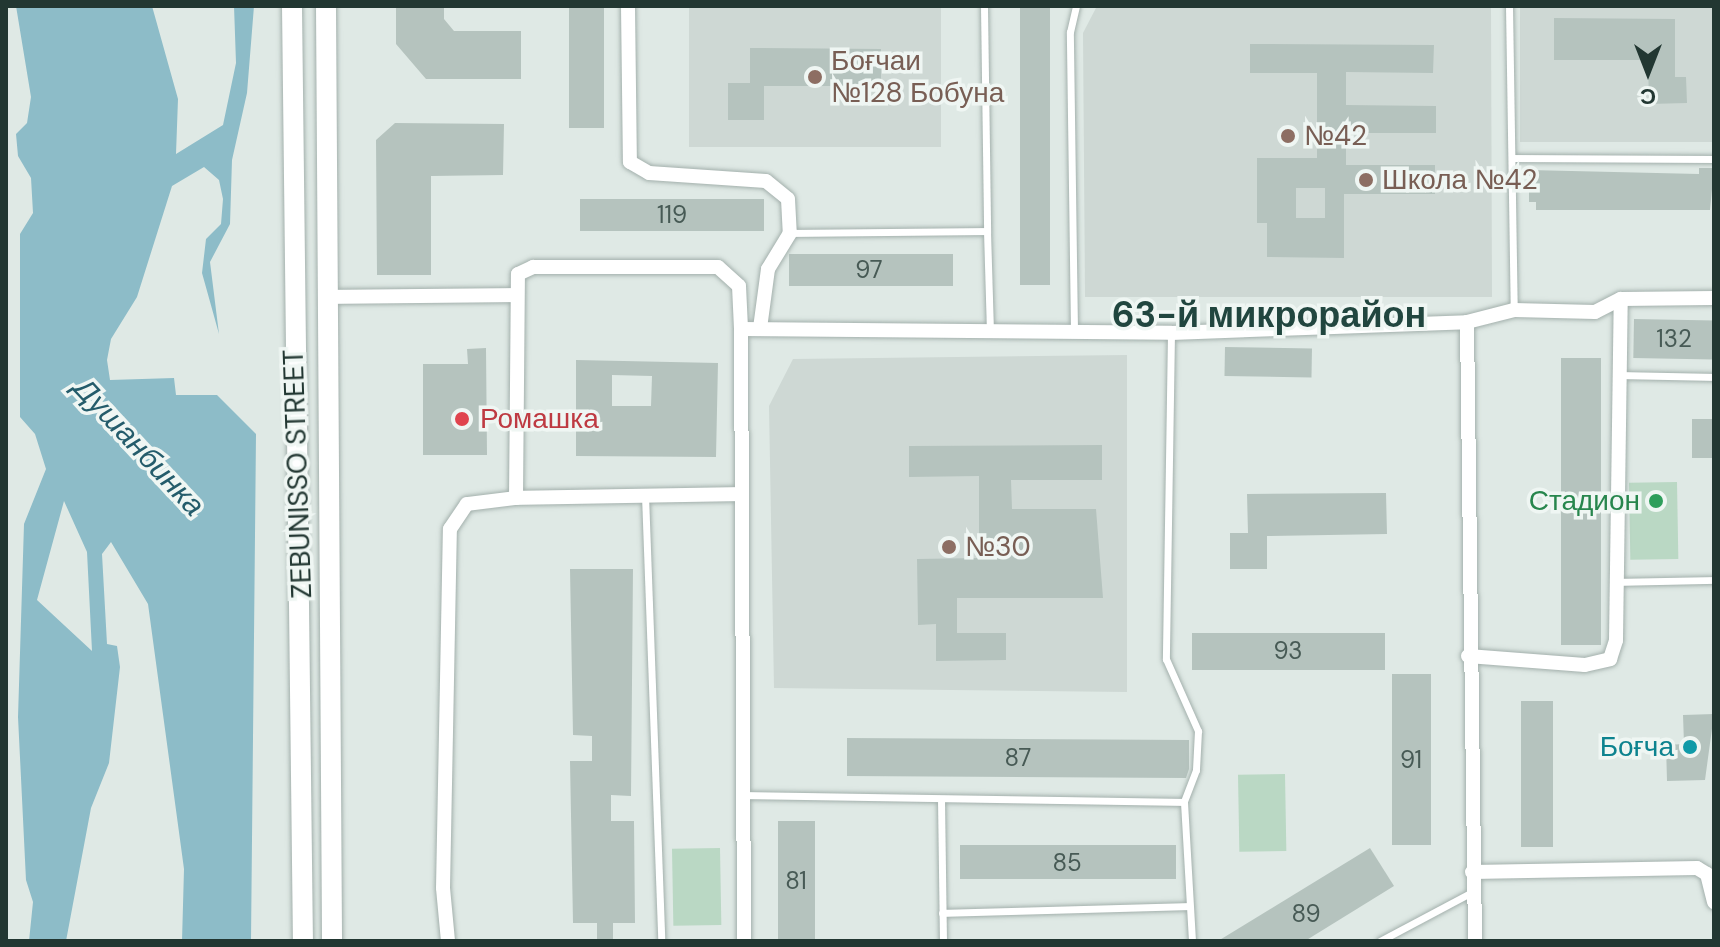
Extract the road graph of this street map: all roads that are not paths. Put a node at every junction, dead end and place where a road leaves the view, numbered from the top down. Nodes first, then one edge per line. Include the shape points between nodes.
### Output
1 (292, 6) edge
2 (326, 6) edge
3 (628, 6) edge
4 (984, 6) edge
5 (1076, 6) edge
6 (1509, 6) edge
7 (1512, 158) junction
8 (1714, 159) edge
9 (987, 231) junction
10 (790, 233) junction
11 (515, 295) junction
12 (326, 297) junction
13 (1714, 298) edge
14 (1621, 299) junction
15 (1514, 310) junction
16 (1467, 322) junction
17 (760, 328) junction
18 (741, 329) junction
19 (990, 331) junction
20 (1074, 333) junction
21 (1171, 333) junction
22 (1621, 375) junction
23 (1714, 377) edge
24 (737, 494) junction
25 (645, 495) junction
26 (516, 498) junction
27 (1714, 580) edge
28 (1615, 582) junction
29 (1468, 656) junction
30 (741, 795) junction
31 (941, 799) junction
32 (1184, 802) junction
33 (1472, 872) junction
34 (1472, 892) junction
35 (1714, 902) edge
36 (1188, 906) junction
37 (942, 913) junction
38 (303, 941) edge
39 (332, 941) edge
40 (448, 941) edge
41 (661, 941) edge
42 (744, 941) edge
43 (943, 941) edge
44 (1192, 941) edge
45 (1380, 941) edge
46 (1475, 941) edge

1 - 38 main road, ZEBUNISSO STREET
2 - 12 main road
3 - 10 street via 630,162 649,173 780,186 788,199
4 - 9 lane
5 - 20 lane via 1070,32
6 - 7 lane
7 - 8 lane
7 - 15 lane
9 - 10 lane
9 - 19 lane
10 - 17 street via 768,269
11 - 12 street
11 - 18 street via 518,274 533,267 718,267 739,286
11 - 26 street
12 - 39 main road
13 - 14 street
14 - 15 street via 1595,312
14 - 22 street
15 - 16 street
16 - 21 street
16 - 29 street
17 - 18 street
17 - 19 street
18 - 24 street
19 - 20 street
20 - 21 street
21 - 32 lane via 1166,659 1194,715 1198,751
22 - 23 lane
22 - 28 street
24 - 25 street
24 - 30 street
25 - 26 street
25 - 41 lane
26 - 40 street via 467,504 450,529 443,888
27 - 28 lane
28 - 29 street via 1610,659 1585,665
29 - 33 street
30 - 31 lane
30 - 42 street
31 - 32 lane
31 - 37 lane
32 - 36 lane
33 - 34 street
33 - 35 street via 1697,868 1707,874
34 - 45 lane
34 - 46 street
36 - 37 lane
36 - 44 lane
37 - 43 lane

